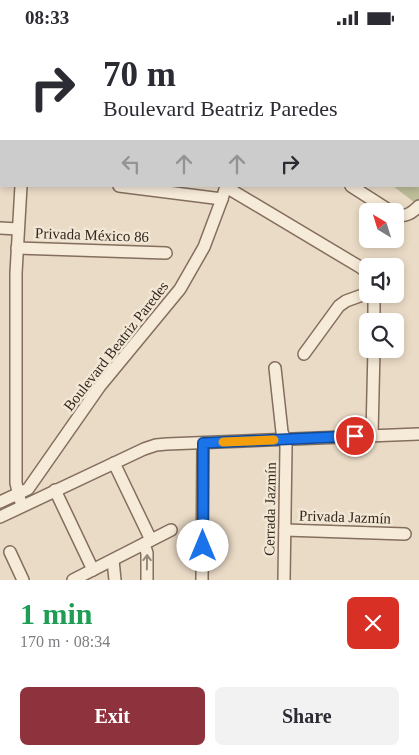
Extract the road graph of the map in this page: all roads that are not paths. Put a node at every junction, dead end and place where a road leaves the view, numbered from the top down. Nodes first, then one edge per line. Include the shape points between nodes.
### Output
1 (21, 187) edge
2 (127, 187) edge
3 (226, 187) edge
4 (354, 187) edge
5 (222, 199) junction
6 (378, 203) edge
7 (419, 206) edge
8 (404, 215) edge
9 (0, 228) edge
10 (18, 229) junction
11 (17, 248) junction
12 (166, 253) dead end
13 (359, 266) edge
14 (359, 296) edge
15 (304, 354) dead end
16 (374, 358) edge
17 (274, 368) dead end
18 (419, 434) edge
19 (372, 435) junction
20 (285, 439) junction
21 (203, 443) junction
22 (114, 463) junction
23 (55, 490) junction
24 (18, 493) junction
25 (0, 502) edge
26 (23, 506) junction
27 (0, 517) edge
28 (171, 530) dead end
29 (285, 530) junction
30 (405, 534) dead end
31 (148, 542) junction
32 (10, 553) dead end
33 (113, 560) junction
34 (93, 570) junction
35 (23, 580) edge
36 (73, 580) edge
37 (114, 580) edge
38 (147, 580) edge
39 (202, 580) edge
40 (284, 580) edge

1 - 10 street
2 - 5 street
3 - 5 street, Boulevard Beatriz Paredes
3 - 13 street
4 - 6 street
5 - 24 street, Boulevard Beatriz Paredes via 204,247 180,289 100,386 28,489
7 - 8 street
9 - 10 street
10 - 11 street
11 - 12 street, Privada México 86
11 - 24 street
14 - 15 street via 339,306
16 - 19 street
17 - 20 street, Cerrada Jazmín
18 - 19 street
19 - 20 street
20 - 21 street
20 - 29 street, Cerrada Jazmín
21 - 22 street via 156,445
21 - 39 street
22 - 23 street
22 - 31 street
23 - 26 street
23 - 34 street
24 - 25 street, Boulevard Beatriz Paredes
24 - 26 street
26 - 27 street
28 - 31 street
29 - 30 street, Privada Jazmín
29 - 40 street, Cerrada Jazmín
31 - 33 street
38 -> 31 street
32 - 35 street
33 - 34 street
33 - 37 street
34 - 36 street

